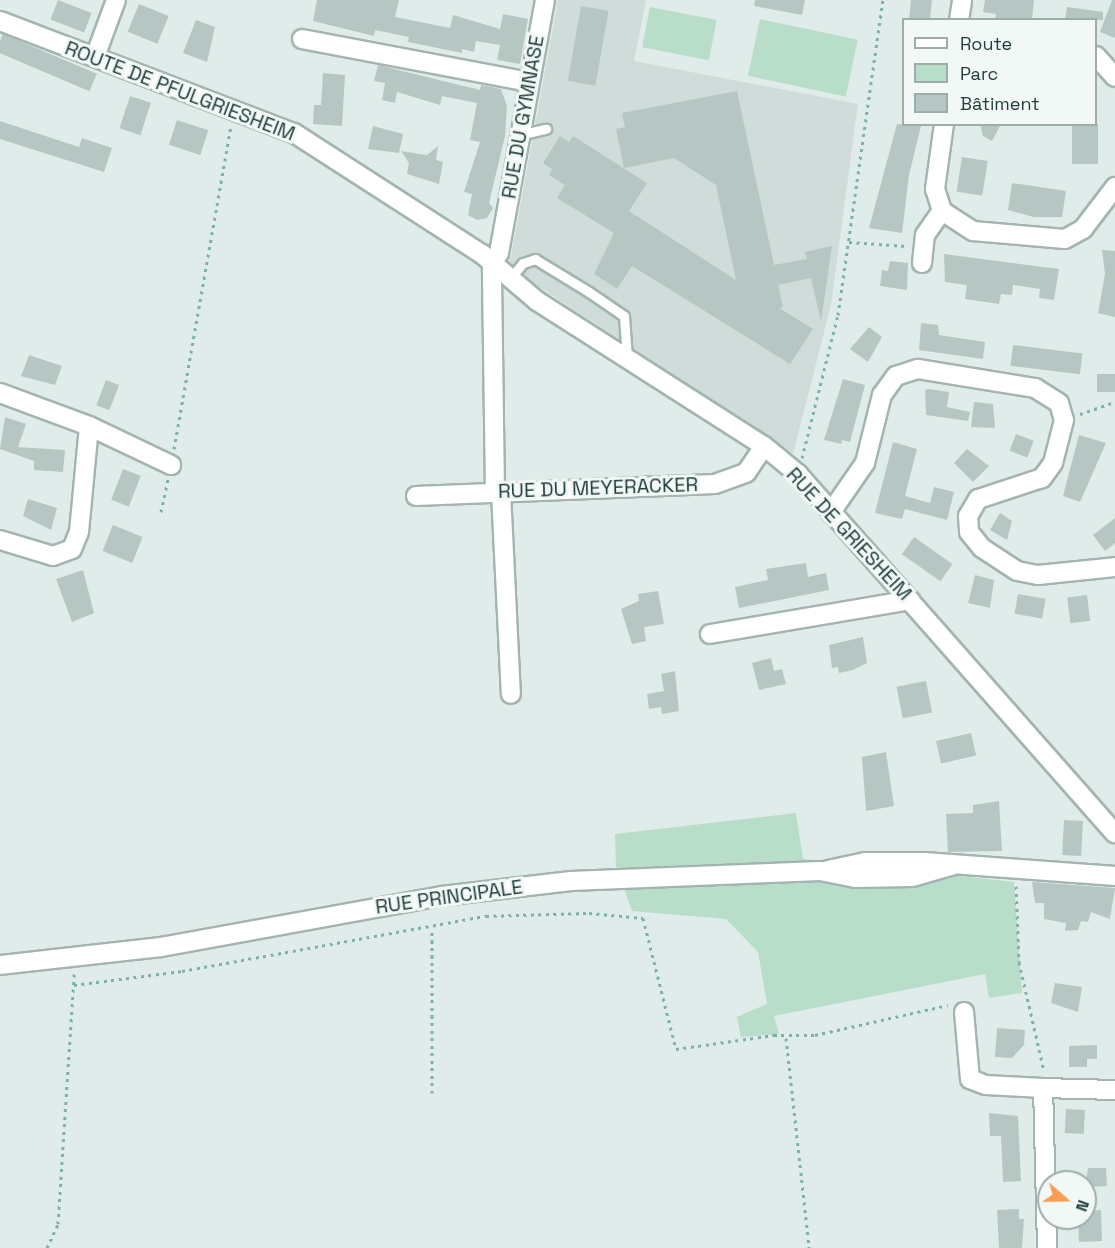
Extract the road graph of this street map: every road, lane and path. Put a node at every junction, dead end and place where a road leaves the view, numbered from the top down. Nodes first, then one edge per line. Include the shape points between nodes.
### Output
1 (116, 0) edge
2 (544, 0) edge
3 (883, 0) edge
4 (962, 0) edge
5 (959, 18) edge
6 (0, 21) edge
7 (302, 39) dead end
8 (95, 57) junction
9 (1097, 58) edge
10 (1115, 77) edge
11 (529, 82) junction
12 (234, 110) junction
13 (944, 126) edge
14 (546, 129) dead end
15 (519, 135) junction
16 (1113, 196) edge
17 (942, 211) junction
18 (849, 242) junction
19 (923, 255) joint
20 (501, 273) junction
21 (627, 358) junction
22 (0, 393) edge
23 (1115, 402) edge
24 (1064, 420) junction
25 (89, 426) junction
26 (764, 446) junction
27 (171, 465) junction
28 (798, 474) junction
29 (498, 492) junction
30 (416, 496) dead end
31 (161, 512) dead end
32 (831, 512) junction
33 (0, 540) edge
34 (1115, 567) edge
35 (910, 600) junction
36 (710, 634) dead end
37 (511, 694) dead end
38 (1115, 834) edge
39 (1013, 866) junction
40 (1115, 876) edge
41 (432, 929) junction
42 (74, 959) junction
43 (0, 965) edge
44 (74, 985) junction
45 (964, 1012) joint
46 (786, 1038) junction
47 (1043, 1088) junction
48 (1115, 1090) edge
49 (432, 1093) dead end
50 (47, 1248) edge
51 (809, 1248) edge
52 (1047, 1248) edge

1 - 8 street
2 - 11 street, RUE DU GYMNASE
3 - 18 path
4 - 5 street
6 - 8 street, ROUTE DE PFULGRIESHEIM
7 - 11 street
8 - 12 street, ROUTE DE PFULGRIESHEIM
9 - 10 street
11 - 15 street, RUE DU GYMNASE
12 - 20 street, ROUTE DE PFULGRIESHEIM via 319,148
12 - 27 path
13 - 17 street via 936,189
14 - 15 lane
15 - 20 street, RUE DU GYMNASE via 502,234
16 - 17 street via 1083,229 1065,239 973,231
17 - 19 street via 925,235
18 - 19 path
18 - 28 path via 838,315
20 - 21 street, RUE DE GRIESHEIM
20 - 21 lane via 535,259 589,292 624,316
20 - 29 street, RUE DU GYMNASE
21 - 26 street, RUE DE GRIESHEIM
22 - 25 street
23 - 24 path
24 - 32 street via 1059,403 1035,388 918,369 905,372 882,395 865,464
24 - 34 street via 1053,463 1042,478 978,499 968,516 969,532 982,548 1017,571 1038,576
25 - 27 street
25 - 33 street via 79,532 72,549 52,556
26 - 28 street, RUE DE GRIESHEIM
26 - 29 street, RUE DU MEYERACKER via 746,473 730,481
27 - 31 path
28 - 32 street, RUE DE GRIESHEIM
29 - 30 street, RUE DU MEYERACKER
29 - 37 street, RUE DU GYMNASE
32 - 35 street, RUE DE GRIESHEIM
35 - 36 street
35 - 38 street, RUE DE GRIESHEIM
39 - 40 street, RUE PRINCIPALE
39 - 42 street, RUE PRINCIPALE via 951,866 912,877 856,879 828,870 571,881 442,896
39 - 47 path via 1019,962 1044,1073
41 - 44 path
41 - 46 path via 486,916 539,913 643,918 676,1049 774,1035
41 - 49 path
42 - 43 street, RUE PRINCIPALE
42 - 44 path
44 - 50 path via 57,1224
45 - 46 path via 955,1003
45 - 47 street via 970,1079 986,1085
46 - 51 path
47 - 48 street
47 - 52 street

